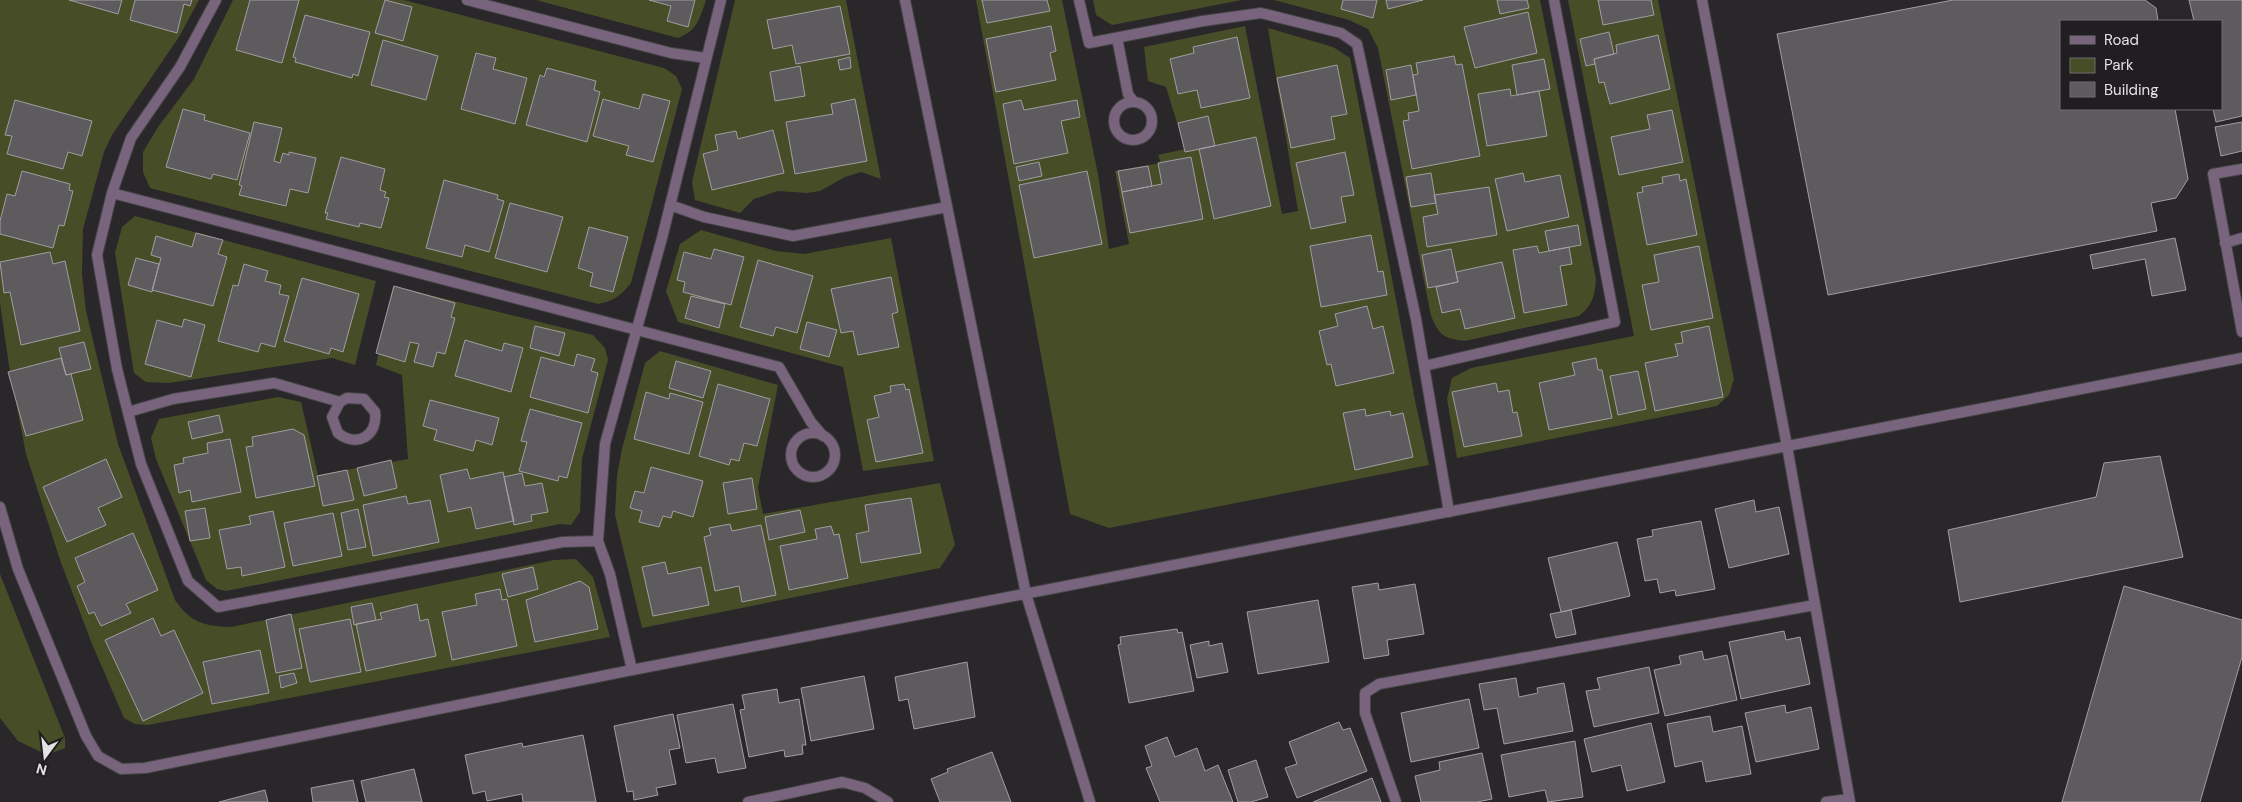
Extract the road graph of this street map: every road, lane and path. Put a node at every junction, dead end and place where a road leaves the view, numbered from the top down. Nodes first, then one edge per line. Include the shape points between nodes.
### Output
1 (216, 0) edge
2 (467, 0) edge
3 (721, 0) edge
4 (905, 0) edge
5 (1080, 0) edge
6 (1554, 0) edge
7 (1702, 0) edge
8 (1117, 38) junction
9 (706, 58) junction
10 (1134, 102) dead end
11 (2242, 169) edge
12 (112, 193) junction
13 (670, 205) junction
14 (947, 206) junction
15 (2242, 238) edge
16 (2225, 243) junction
17 (637, 331) junction
18 (2242, 332) edge
19 (2242, 358) edge
20 (1424, 366) junction
21 (340, 402) junction
22 (128, 412) junction
23 (823, 436) junction
24 (1787, 446) junction
25 (0, 507) edge
26 (1449, 512) junction
27 (598, 541) junction
28 (1026, 594) junction
29 (1815, 605) junction
30 (632, 670) junction
31 (1850, 801) edge
32 (748, 802) edge
33 (888, 802) edge
34 (1090, 802) edge
35 (1396, 802) edge
36 (1826, 802) edge

1 - 12 street via 180,67 131,138
2 - 9 street via 671,53
3 - 9 street
4 - 14 street
5 - 8 street via 1089,43
6 - 20 street via 1615,322
7 - 24 street
8 - 10 street via 1128,94
8 - 20 street via 1261,13 1341,33 1357,44
9 - 13 street
11 - 16 street via 2214,174
12 - 17 street
12 - 22 street via 97,256
13 - 14 street via 704,217 793,236
13 - 17 street
14 - 28 street
15 - 16 street
16 - 18 street
17 - 23 street via 779,367 811,422
17 - 27 street via 604,444
19 - 24 street
20 - 26 street
21 - 21 street via 356,397 371,405 376,421 368,436 352,440 338,434 332,417
21 - 22 street via 274,383 173,399
22 - 27 street via 142,464 188,581 218,607 563,542
23 - 23 street via 834,449 832,465 820,476 803,475 792,462 793,445 806,434
24 - 26 street
24 - 29 street
25 - 30 street via 18,569 86,736 98,756 121,769 145,768
26 - 28 street
27 - 30 street via 610,574
28 - 30 street
28 - 34 street
29 - 31 street
29 - 35 street via 1379,684 1366,693 1365,713
31 - 36 street
32 - 33 street via 842,782 865,788

